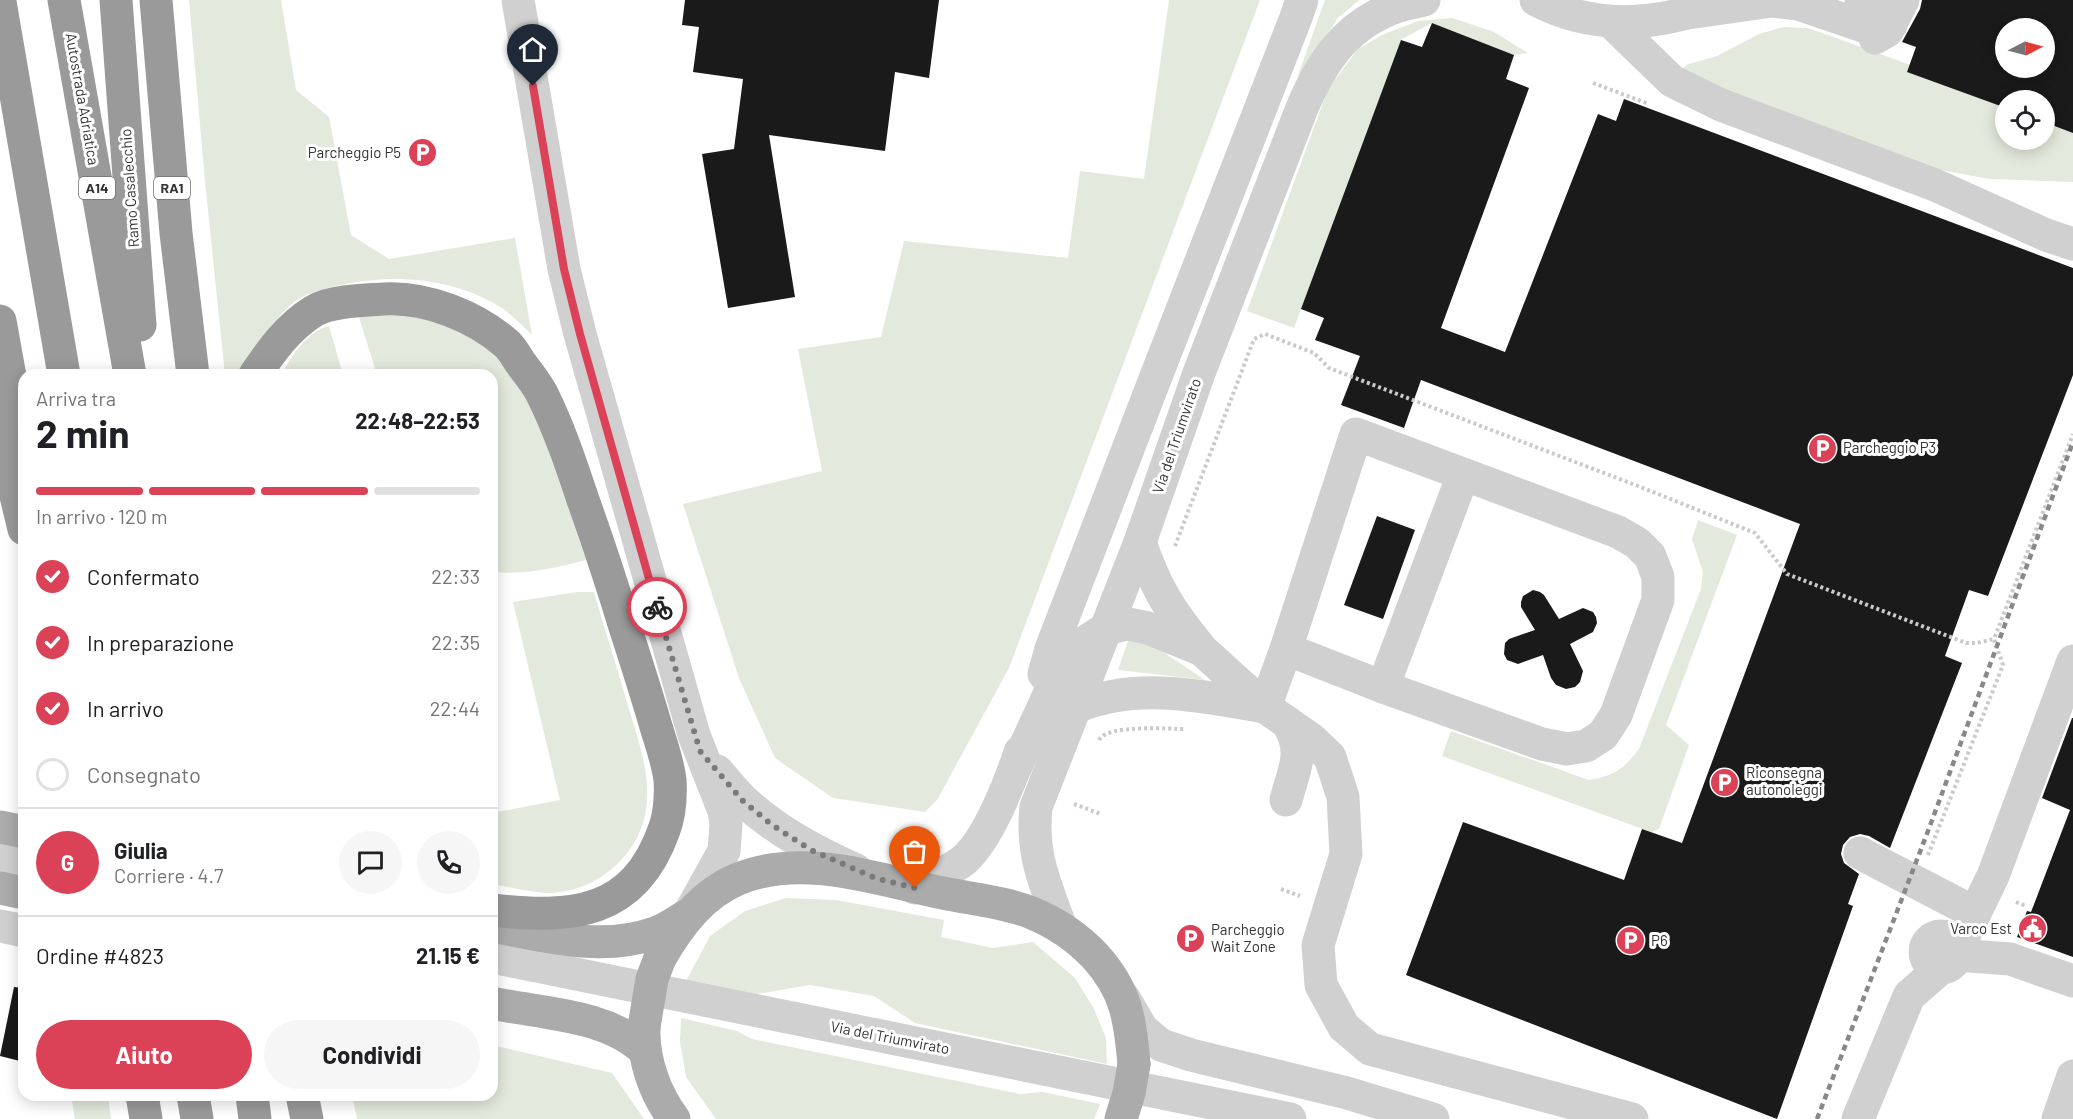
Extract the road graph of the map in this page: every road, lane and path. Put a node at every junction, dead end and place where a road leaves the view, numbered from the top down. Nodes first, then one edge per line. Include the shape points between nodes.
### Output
1 (64, 0) edge
2 (116, 0) edge
3 (156, 0) edge
4 (518, 0) edge
5 (1424, 0) edge
6 (1536, 0) edge
7 (0, 2) edge
8 (1728, 3) edge
9 (1302, 7) edge
10 (1886, 10) edge
11 (1611, 22) junction
12 (1935, 185) junction
13 (2073, 223) edge
14 (2073, 244) edge
15 (0, 321) edge
16 (63, 369) edge
17 (129, 369) edge
18 (145, 369) edge
19 (192, 369) edge
20 (259, 369) edge
21 (18, 421) edge
22 (0, 430) edge
23 (2073, 434) edge
24 (1463, 475) junction
25 (18, 504) edge
26 (1140, 542) junction
27 (1174, 550) dead end
28 (1105, 628) junction
29 (1994, 639) junction
30 (1286, 649) junction
31 (1202, 650) junction
32 (2073, 661) edge
33 (1383, 687) junction
34 (1074, 708) junction
35 (1276, 715) junction
36 (1188, 729) dead end
37 (1100, 736) dead end
38 (700, 751) junction
39 (1013, 773) junction
40 (1286, 800) dead end
41 (1074, 804) dead end
42 (1101, 814) dead end
43 (0, 827) edge
44 (1860, 853) dead end
45 (1927, 857) dead end
46 (10, 859) edge
47 (18, 878) edge
48 (875, 878) junction
49 (915, 888) junction
50 (498, 911) edge
51 (1975, 913) junction
52 (689, 914) junction
53 (0, 926) edge
54 (498, 927) edge
55 (1061, 928) junction
56 (18, 930) edge
57 (1946, 954) junction
58 (498, 958) edge
59 (2073, 981) edge
60 (1122, 994) junction
61 (498, 1004) edge
62 (644, 1039) junction
63 (2073, 1076) edge
64 (127, 1101) edge
65 (142, 1101) edge
66 (194, 1101) edge
67 (253, 1101) edge
68 (302, 1101) edge
69 (128, 1119) edge
70 (146, 1119) edge
71 (197, 1119) edge
72 (255, 1119) edge
73 (305, 1119) edge
74 (674, 1119) edge
75 (1121, 1119) edge
76 (1290, 1119) edge
77 (1433, 1119) edge
78 (1632, 1119) edge
79 (1858, 1119) edge
80 (2058, 1119) edge

1 - 17 highway, Autostrada Adriatica / A14
2 - 18 highway, Ramo Casalecchio / A14
3 - 19 highway, RA1
4 - 38 street via 569,291
5 - 26 street, Via del Triumvirato via 1389,9 1366,22 1325,60 1311,85 1199,373
6 - 11 street via 1564,12
7 - 16 highway
8 - 10 street via 1798,4 1874,30 1886,29
8 - 11 street via 1646,21
9 - 39 street via 1052,649
11 - 12 street via 1672,81 1721,105
12 - 13 street
12 - 14 street
15 - 21 highway
20 - 50 highway via 279,340 315,310 351,300 390,299 433,304 472,320 508,345 542,392 572,465 645,688 670,777 671,804 665,828 646,868 611,899 590,909 564,914
22 - 25 highway
23 - 29 path
24 - 30 street via 1356,434
24 - 33 street
24 - 33 street via 1617,532 1650,556 1658,577 1658,600 1616,715 1603,735 1586,746 1568,749 1542,744
26 - 28 street, Via del Triumvirato
26 - 31 street via 1163,599
27 - 29 path via 1254,339 1265,334 1314,353 1329,368 1755,532 1787,574 1966,643
28 - 31 street via 1128,624 1148,628
28 - 34 street, Via del Triumvirato
28 - 39 street via 1068,653
29 - 45 path via 2003,665
30 - 33 street
30 - 35 street
31 - 35 street
32 - 51 street via 1993,876
34 - 35 street via 1115,695 1188,694
34 - 55 street, Via del Triumvirato via 1036,807 1034,833 1039,867
35 - 40 street via 1293,732 1299,750
35 - 78 street via 1330,757 1343,797 1346,855 1318,945 1322,985 1344,1027 1370,1049
36 - 37 path via 1130,729
38 - 48 street via 743,801 772,825 811,850
38 - 52 street via 721,800 726,839 724,851
39 - 49 street via 986,832 966,858
41 - 42 path
43 - 46 main road
44 - 51 street
46 - 47 main road
48 - 49 main road
48 - 52 main road via 838,870 787,867 764,871 722,888
49 - 55 main road via 1030,912
51 - 57 street
52 - 54 main road via 656,932 617,942 581,942
52 - 62 main road, bridge via 674,933 652,979
53 - 56 street
55 - 60 main road via 1095,957
57 - 59 street via 2010,959
57 - 79 street via 1909,996
58 - 76 street, Via del Triumvirato
60 - 75 main road, bridge via 1134,1064
60 - 77 street via 1142,1029 1161,1045
61 - 62 main road via 603,1026
62 - 74 main road via 655,1085
63 - 80 street
64 - 69 highway
65 - 70 highway
66 - 71 highway
67 - 72 highway
68 - 73 highway

